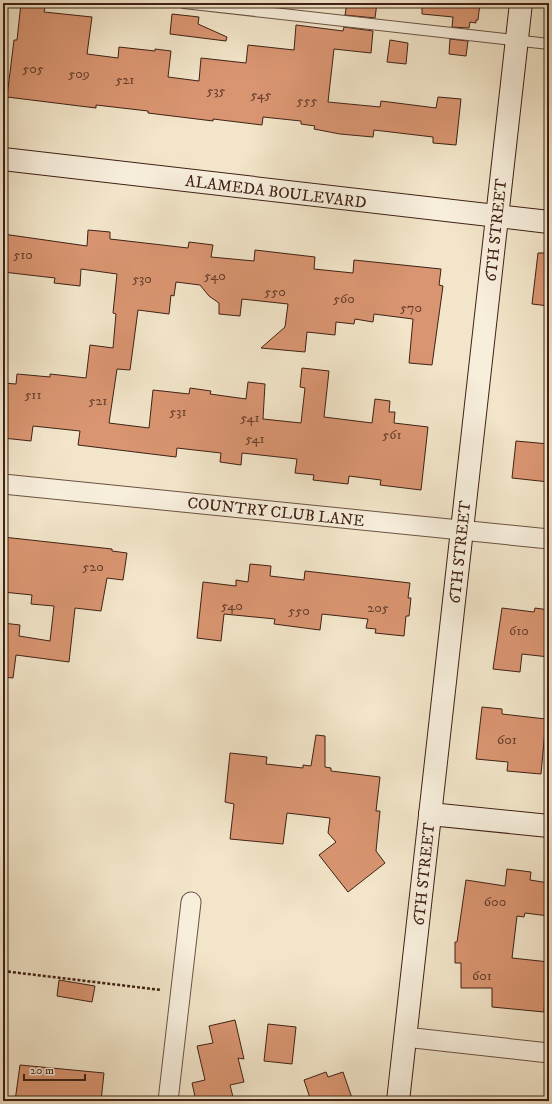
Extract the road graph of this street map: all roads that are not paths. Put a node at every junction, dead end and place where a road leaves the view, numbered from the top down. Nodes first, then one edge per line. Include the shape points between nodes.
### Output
1 (184, 3) edge
2 (521, 3) edge
3 (517, 40) junction
4 (549, 44) edge
5 (3, 159) edge
6 (497, 217) junction
7 (549, 222) edge
8 (3, 484) edge
9 (462, 529) junction
10 (549, 539) edge
11 (430, 814) junction
12 (549, 826) edge
13 (191, 902) dead end
14 (405, 1037) junction
15 (549, 1053) edge
16 (168, 1101) edge
17 (398, 1101) edge

1 - 3 lane
2 - 3 street, 6TH STREET
3 - 4 lane
3 - 6 street, 6TH STREET
5 - 6 street, ALAMEDA BOULEVARD
6 - 7 street, ALAMEDA BOULEVARD
6 - 9 street, 6TH STREET
8 - 9 street, COUNTRY CLUB LANE
9 - 10 street, COUNTRY CLUB LANE
9 - 11 street, 6TH STREET
11 - 12 street
11 - 14 street, 6TH STREET
13 - 16 street
14 - 15 street
14 - 17 street, 6TH STREET

